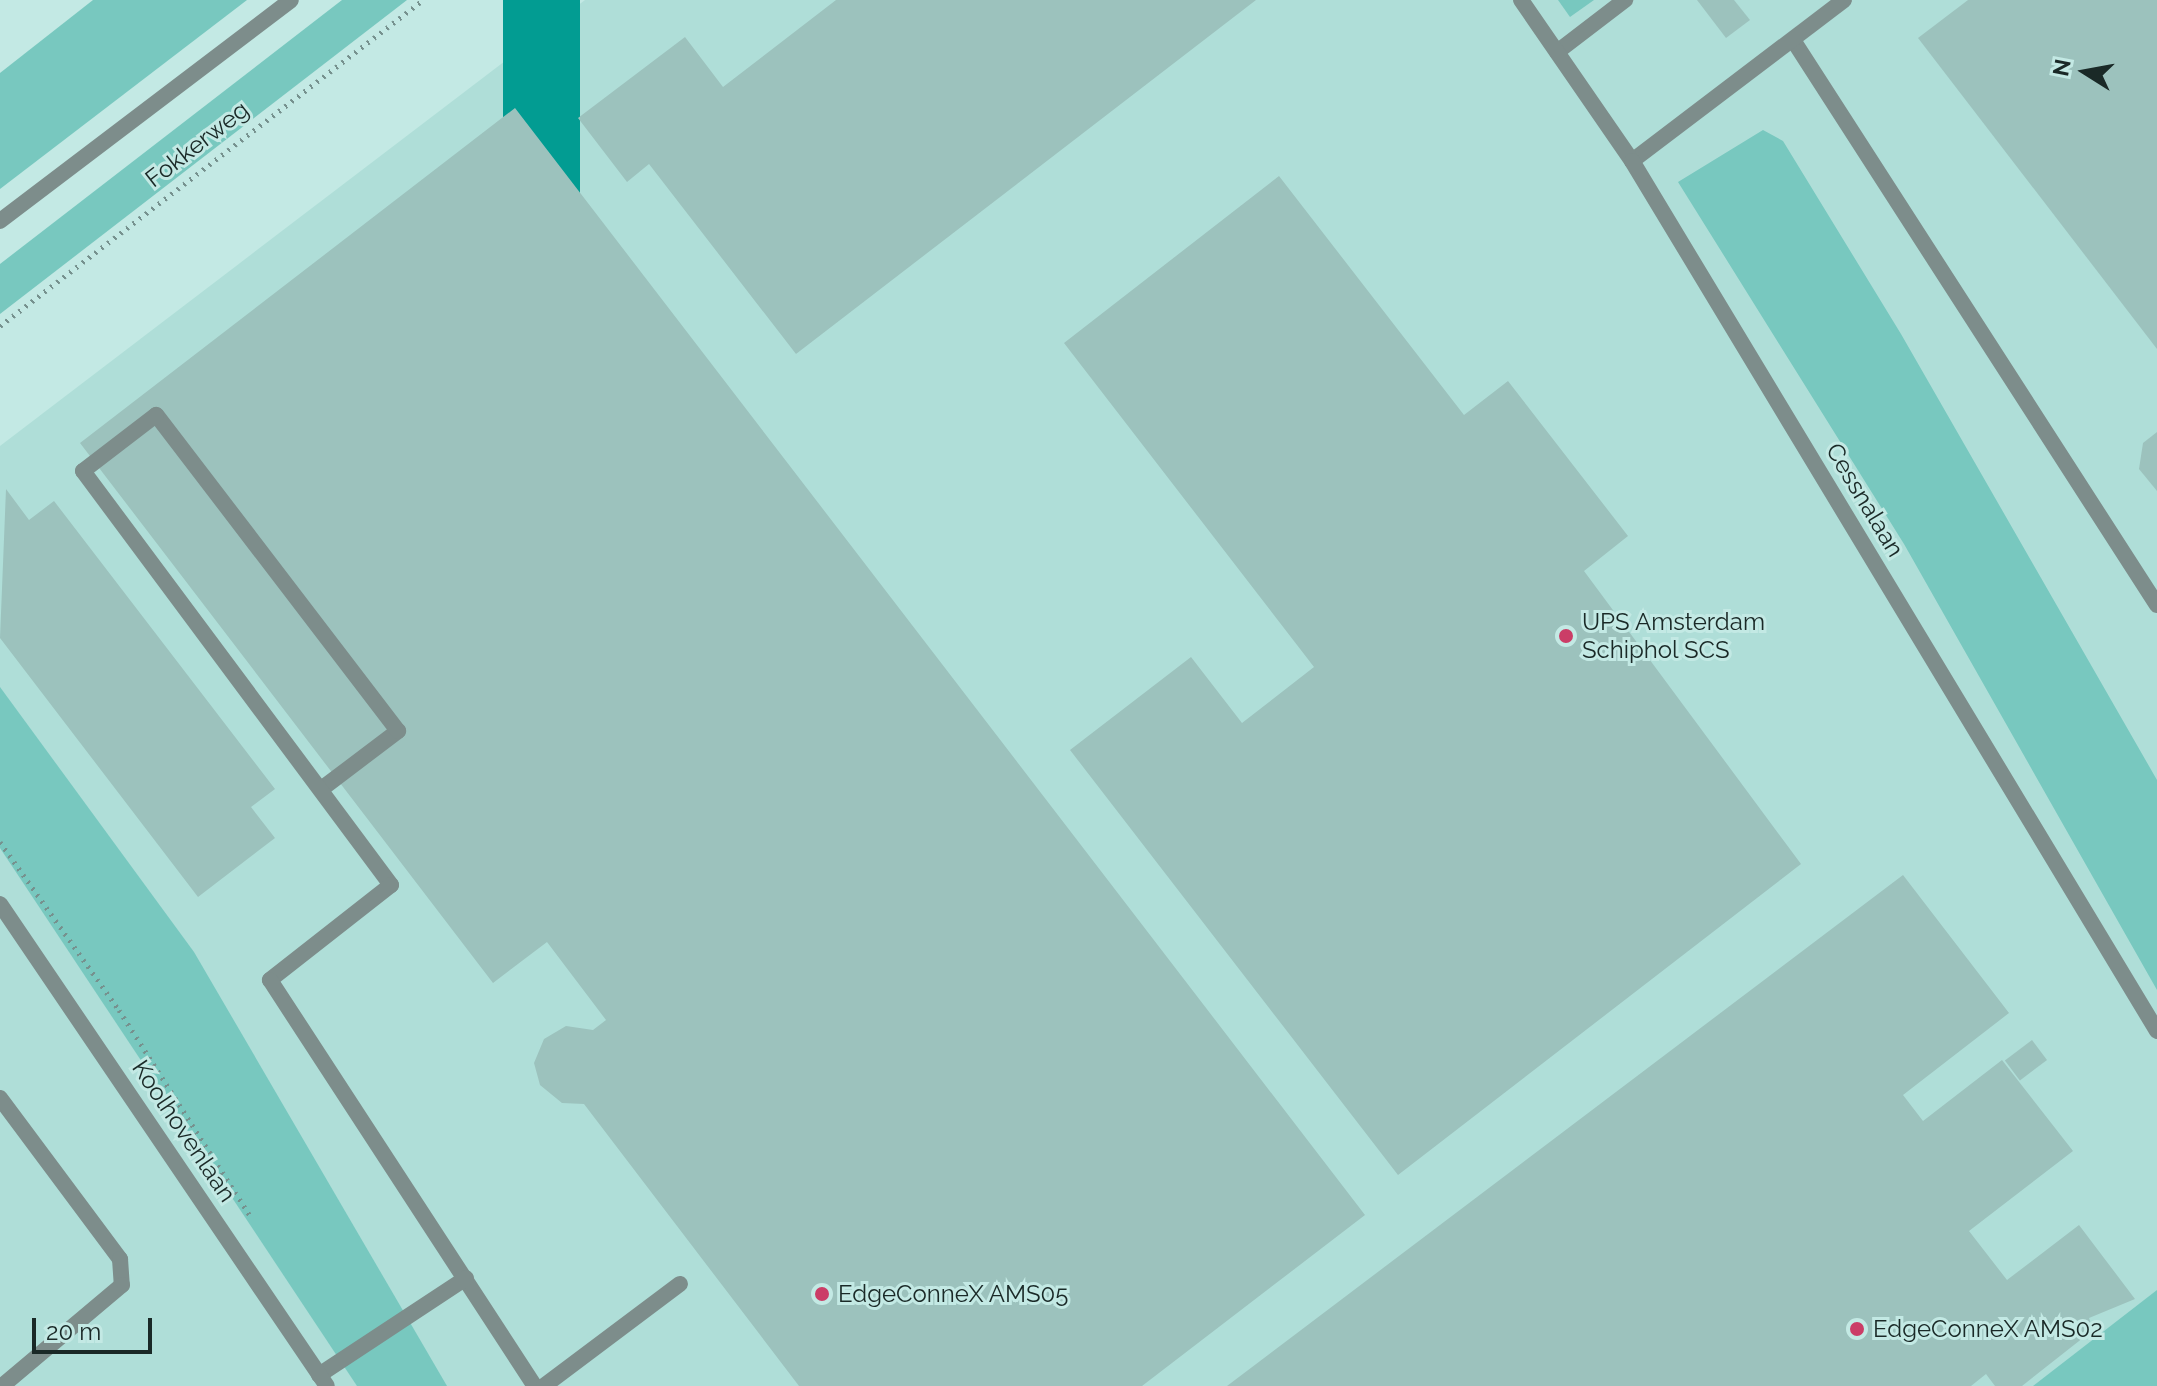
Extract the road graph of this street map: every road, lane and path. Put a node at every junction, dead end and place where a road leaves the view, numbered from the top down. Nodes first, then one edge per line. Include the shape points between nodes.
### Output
1 (291, 0) edge
2 (423, 0) edge
3 (1521, 0) edge
4 (1625, 0) edge
5 (1844, 0) edge
6 (1793, 40) junction
7 (1557, 52) junction
8 (1632, 161) junction
9 (0, 221) edge
10 (0, 326) edge
11 (2157, 605) edge
12 (324, 787) junction
13 (0, 842) edge
14 (0, 904) edge
15 (2157, 1031) edge
16 (0, 1098) edge
17 (256, 1225) dead end
18 (466, 1278) junction
19 (680, 1284) dead end
20 (323, 1380) edge
21 (2, 1386) edge
22 (535, 1386) edge
23 (544, 1386) edge

1 - 9 street
2 - 10 path, Fokkerweg
3 - 7 street, Cessnalaan
4 - 7 street
5 - 6 street
6 - 8 street
6 - 11 street
7 - 8 street, Cessnalaan
8 - 15 street, Cessnalaan
12 - 12 street via 83,471 156,415 398,731
12 - 18 street via 391,885 270,980
13 - 17 path via 119,1010
14 - 20 street, Koolhovenlaan
16 - 21 street via 120,1259 122,1285
18 - 20 street
18 - 22 street
19 - 23 street

